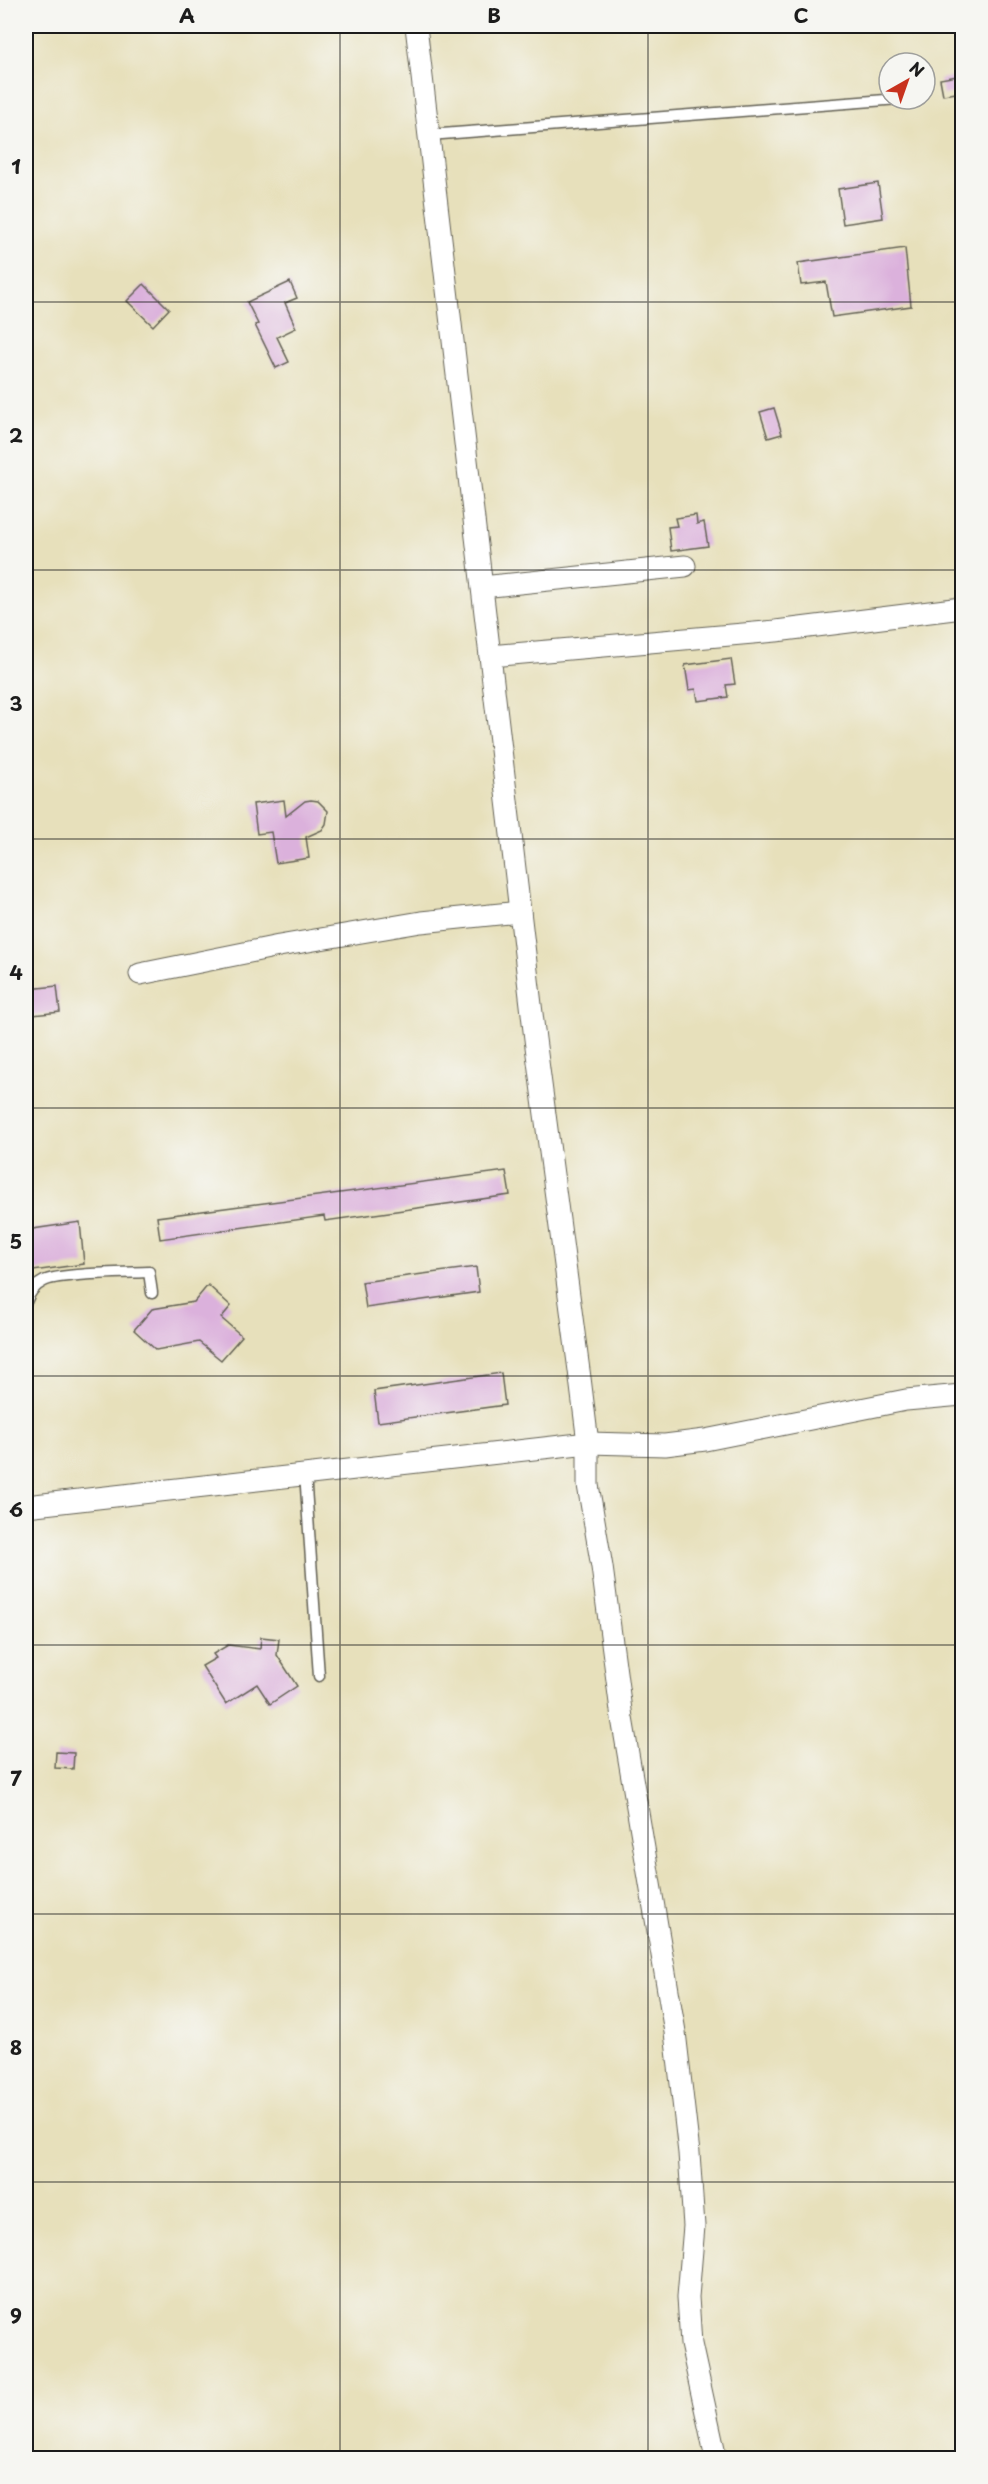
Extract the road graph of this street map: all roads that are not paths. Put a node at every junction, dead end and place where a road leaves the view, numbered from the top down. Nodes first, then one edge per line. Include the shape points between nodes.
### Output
1 (416, 26) edge
2 (877, 101) edge
3 (429, 135) junction
4 (685, 566) dead end
5 (482, 587) junction
6 (963, 608) edge
7 (490, 656) junction
8 (520, 912) junction
9 (140, 974) dead end
10 (152, 1293) dead end
11 (26, 1302) edge
12 (963, 1395) edge
13 (588, 1443) junction
14 (305, 1473) junction
15 (26, 1506) edge
16 (319, 1676) dead end
17 (716, 2458) edge

1 - 3 street
2 - 3 lane
3 - 5 street
4 - 5 street
5 - 7 street
6 - 7 street via 776,631
7 - 8 street
8 - 9 street via 421,922
8 - 13 street
10 - 11 lane via 149,1272 81,1276 45,1280
12 - 13 street via 906,1400 705,1440 665,1445
13 - 14 street
13 - 17 street via 588,1485 622,1718 675,2032 694,2226 688,2297 691,2344
14 - 15 street
14 - 16 lane

